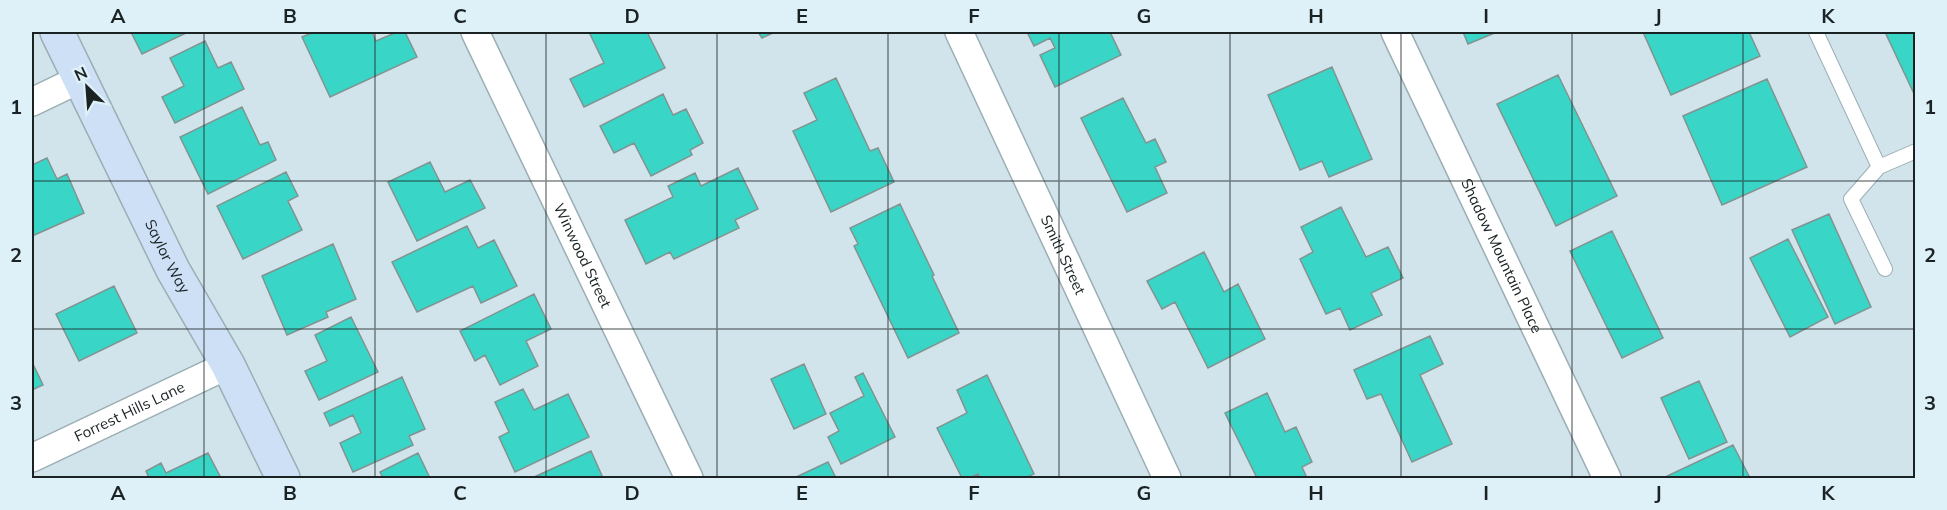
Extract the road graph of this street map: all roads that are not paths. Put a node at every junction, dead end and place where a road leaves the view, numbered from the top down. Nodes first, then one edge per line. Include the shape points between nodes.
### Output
1 (57, 32) edge
2 (475, 32) edge
3 (959, 32) edge
4 (1395, 32) edge
5 (1816, 32) edge
6 (80, 80) junction
7 (32, 102) edge
8 (1916, 151) edge
9 (1879, 168) junction
10 (1885, 268) dead end
11 (228, 365) junction
12 (32, 458) edge
13 (282, 478) edge
14 (689, 478) edge
15 (1167, 478) edge
16 (1607, 478) edge

1 - 6 street, Saylor Way
2 - 14 street, Winwood Street
3 - 15 street, Smith Street
4 - 16 street, Shadow Mountain Place
5 - 9 lane
6 - 7 street
6 - 11 street, Saylor Way via 173,270
8 - 9 lane
9 - 10 lane via 1851,199
11 - 12 street, Forrest Hills Lane
11 - 13 street, Saylor Way

